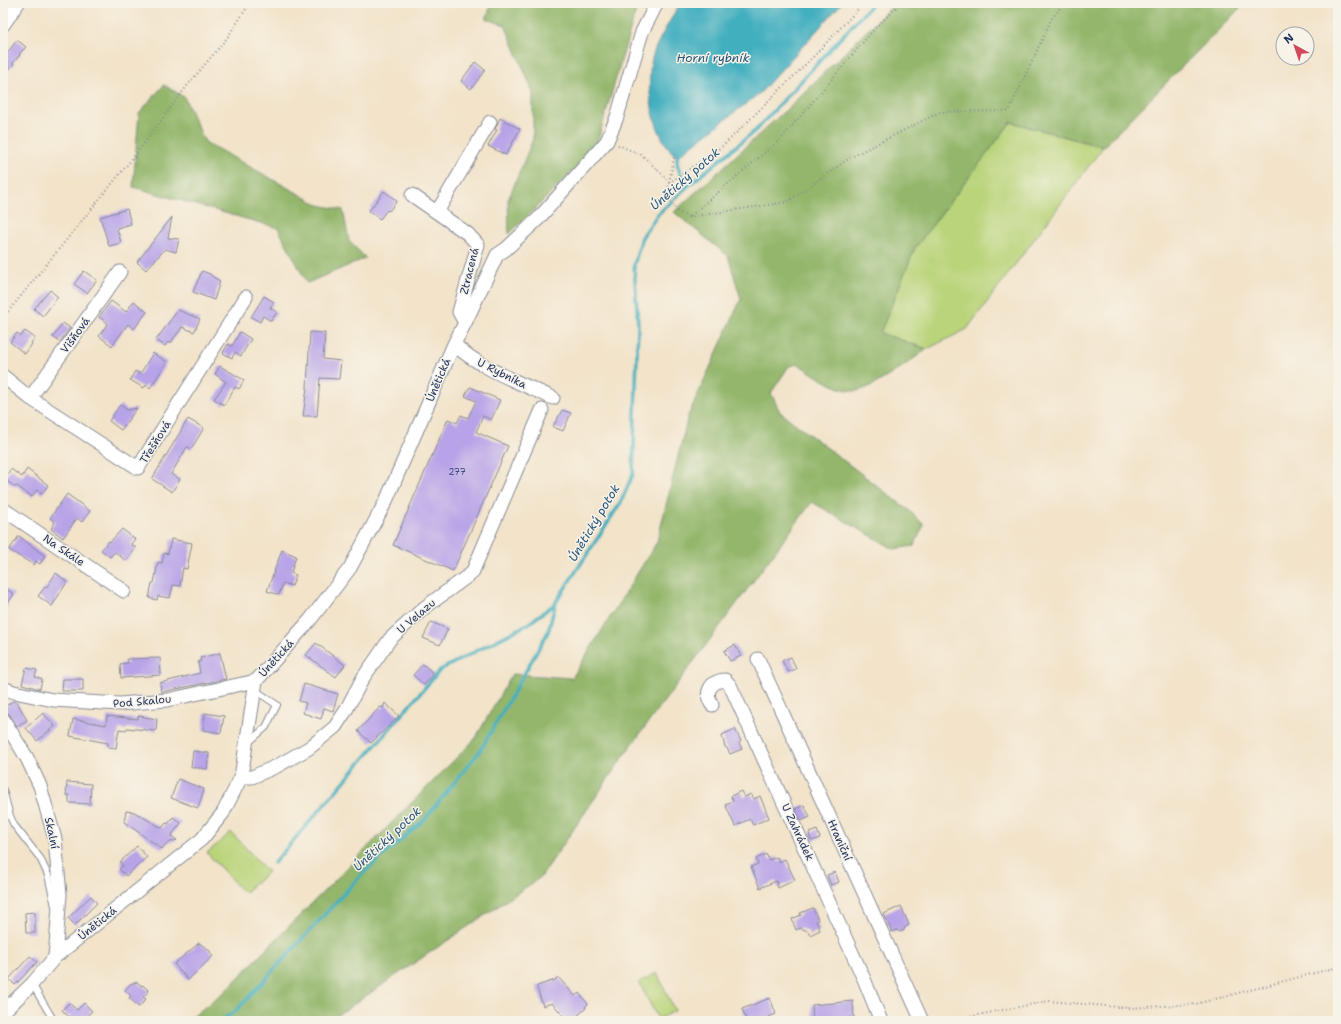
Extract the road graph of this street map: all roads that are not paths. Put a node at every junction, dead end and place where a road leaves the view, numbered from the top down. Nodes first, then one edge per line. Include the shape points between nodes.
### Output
1 (18, 3) edge
2 (657, 3) edge
3 (3, 25) edge
4 (490, 122) dead end
5 (412, 195) dead end
6 (437, 212) junction
7 (120, 272) dead end
8 (246, 297) dead end
9 (465, 323) junction
10 (454, 344) junction
11 (3, 376) edge
12 (30, 398) junction
13 (553, 398) dead end
14 (542, 410) dead end
15 (3, 509) edge
16 (124, 591) dead end
17 (758, 659) dead end
18 (255, 685) junction
19 (3, 688) edge
20 (712, 705) dead end
21 (3, 719) edge
22 (246, 745) junction
23 (240, 777) junction
24 (3, 790) edge
25 (58, 923) junction
26 (55, 957) junction
27 (32, 984) junction
28 (3, 1012) edge
29 (54, 1021) edge
30 (880, 1021) edge
31 (922, 1021) edge

1 - 3 street
2 - 9 street, Únětická via 642,32 607,141 539,218 497,255
4 - 6 street
5 - 6 street, Ztracená
6 - 9 street, Ztracená via 468,234 478,245 459,312
7 - 12 street, Višňová
8 - 12 street, Třešňová via 138,468
9 - 10 street, Únětická
10 - 13 street, U Rybníka via 484,365
10 - 18 street, Únětická via 386,501 350,568
11 - 12 street, Třešňová
14 - 23 street, U Velazu via 472,573 424,608 390,639 363,678 335,727 309,748 277,766 252,777
15 - 16 street, Na Skále
17 - 31 street, Hraniční
18 - 19 street, Pod Skalou via 166,700 120,704 53,700
18 - 22 street, Únětická
18 - 22 lane via 276,705 266,727
20 - 30 street, U Zahrádek via 708,700 712,685 719,680 725,680 730,685 864,979
21 - 25 street, Skalní via 27,758 40,786 55,839 60,895
22 - 23 street, Únětická
23 - 26 street, Únětická via 223,813 202,839
24 - 25 lane via 14,825 40,858 48,875
25 - 26 street, Skalní
26 - 27 street, Únětická
27 - 28 street, Únětická
27 - 29 lane

